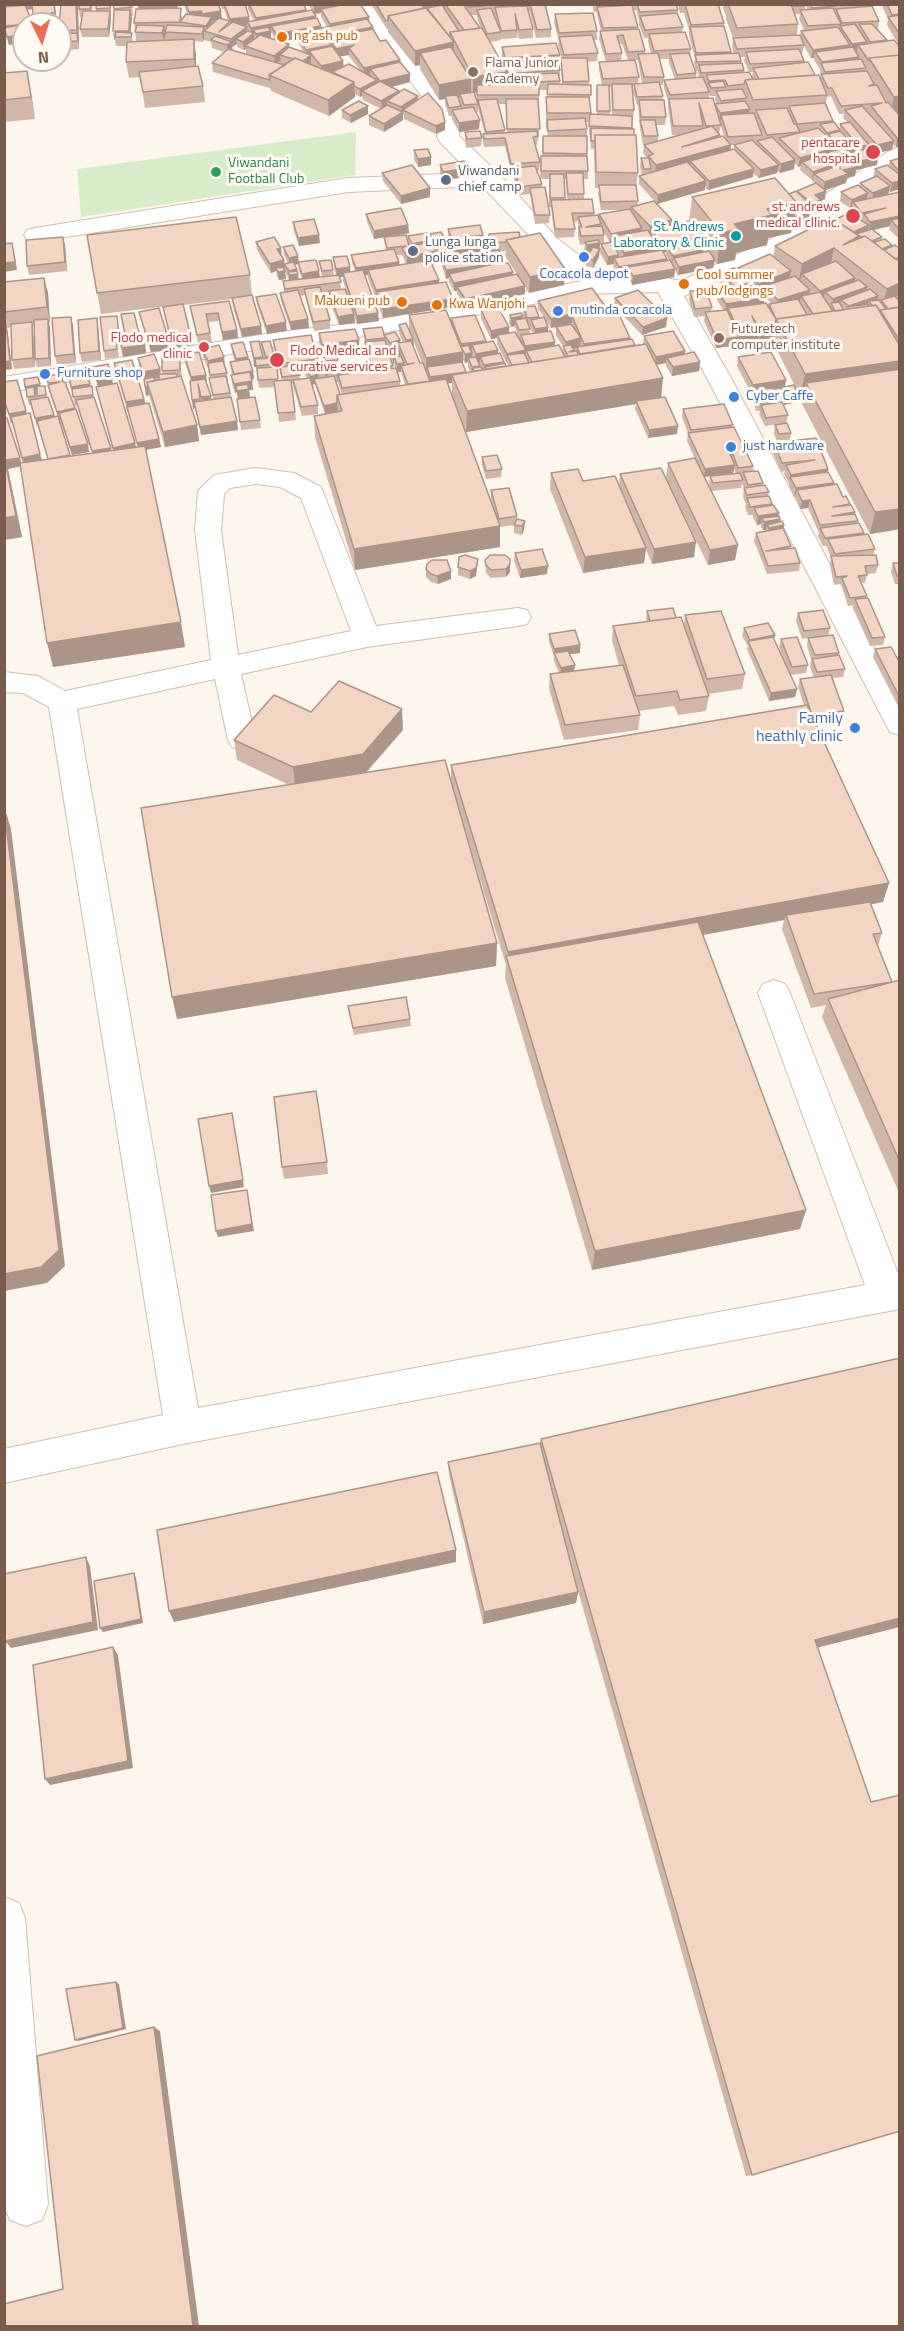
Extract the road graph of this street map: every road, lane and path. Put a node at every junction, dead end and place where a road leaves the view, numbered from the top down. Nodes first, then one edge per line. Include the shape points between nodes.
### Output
1 (361, 4) edge
2 (900, 154) edge
3 (491, 179) junction
4 (35, 235) dead end
5 (666, 285) junction
6 (606, 288) junction
7 (4, 386) edge
8 (518, 617) dead end
9 (367, 636) junction
10 (226, 668) junction
11 (4, 682) edge
12 (62, 702) junction
13 (900, 725) edge
14 (242, 740) edge
15 (774, 993) dead end
16 (893, 1296) edge
17 (183, 1427) junction
18 (4, 1466) edge
19 (4, 1918) edge
20 (26, 2204) dead end

1 - 3 street via 432,96 449,124 448,137
2 - 5 street via 831,201 804,232 701,283 684,289
3 - 4 street via 348,185
3 - 6 street via 550,244
5 - 6 street
5 - 13 street via 718,376
6 - 7 street via 585,287 366,329 278,339
8 - 9 street
9 - 10 street
9 - 10 street via 312,494 285,479 255,476 223,481 211,491 208,530
10 - 12 street
10 - 14 street
11 - 12 street via 28,683
12 - 17 street
15 - 16 street
16 - 17 street
17 - 18 street
19 - 20 street

